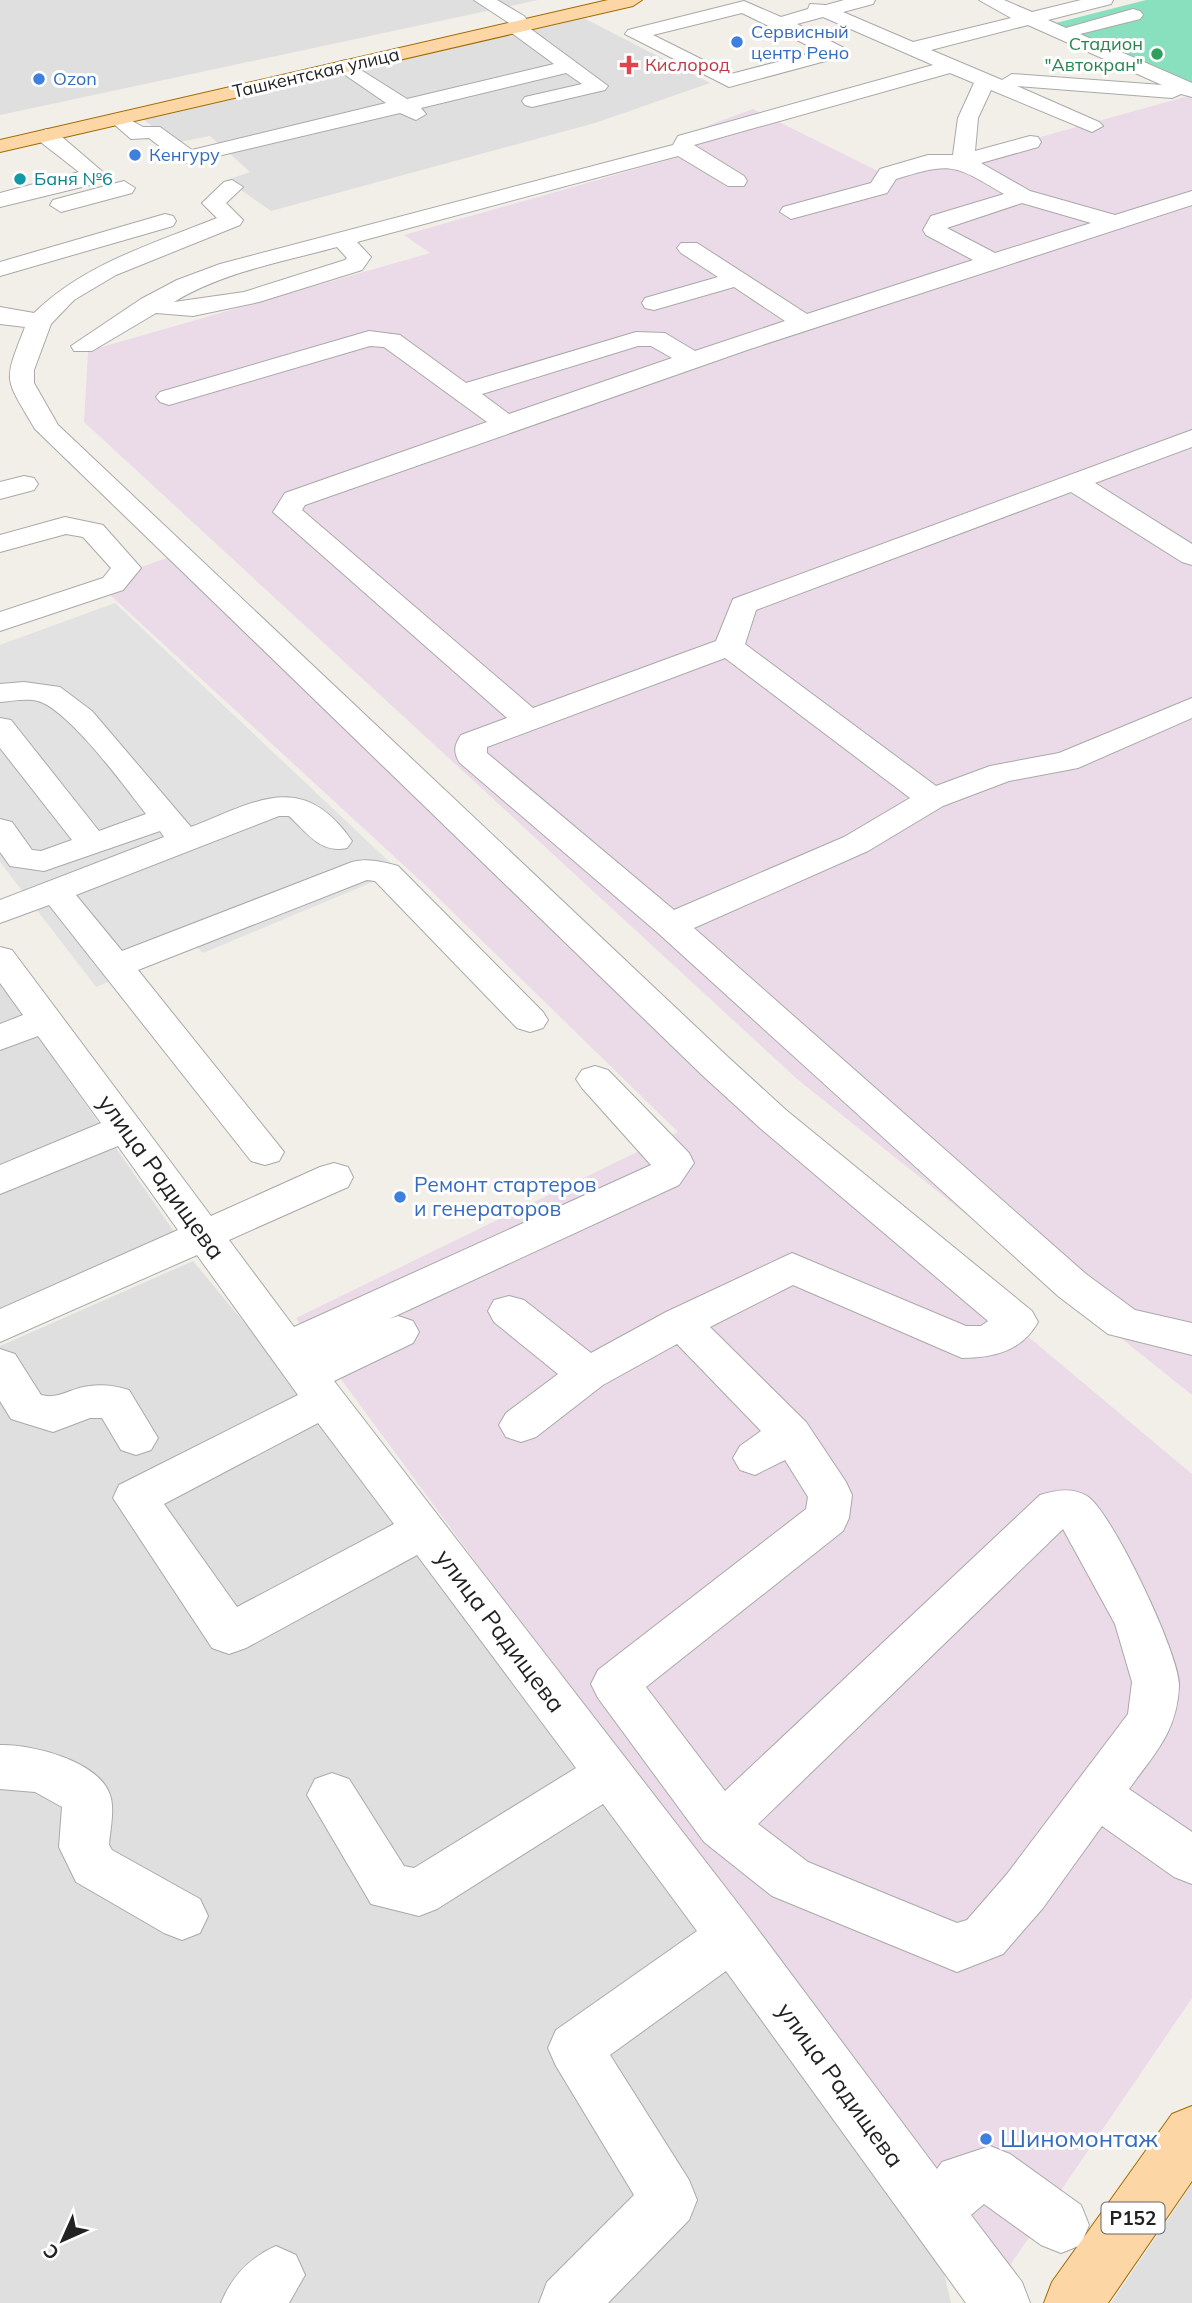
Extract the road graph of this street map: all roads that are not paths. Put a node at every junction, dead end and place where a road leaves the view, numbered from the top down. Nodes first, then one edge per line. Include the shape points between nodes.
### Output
1 (483, 0) edge
2 (603, 0) edge
3 (633, 0) edge
4 (799, 0) edge
5 (866, 0) edge
6 (988, 0) edge
7 (1104, 0) edge
8 (825, 11) junction
9 (1133, 15) dead end
10 (779, 23) junction
11 (520, 24) junction
12 (1048, 25) junction
13 (924, 52) junction
14 (955, 65) junction
15 (345, 66) junction
16 (569, 66) junction
17 (1192, 70) edge
18 (520, 78) junction
19 (986, 78) junction
20 (1163, 78) junction
21 (1192, 93) edge
22 (763, 96) dead end
23 (549, 97) junction
24 (403, 106) junction
25 (510, 106) dead end
26 (792, 111) junction
27 (1139, 111) dead end
28 (118, 119) junction
29 (1092, 126) dead end
30 (407, 131) dead end
31 (46, 135) junction
32 (0, 139) edge
33 (1030, 142) dead end
34 (0, 146) edge
35 (682, 161) junction
36 (963, 162) junction
37 (736, 181) dead end
38 (1021, 197) junction
39 (1192, 198) edge
40 (0, 200) edge
41 (48, 208) junction
42 (148, 208) dead end
43 (790, 212) dead end
44 (0, 220) edge
45 (1114, 222) junction
46 (90, 244) junction
47 (689, 248) dead end
48 (993, 261) junction
49 (0, 269) edge
50 (736, 279) junction
51 (654, 303) dead end
52 (0, 314) edge
53 (40, 321) junction
54 (802, 321) junction
55 (83, 346) dead end
56 (691, 359) junction
57 (463, 392) junction
58 (169, 397) dead end
59 (504, 422) junction
60 (1192, 438) edge
61 (1073, 482) junction
62 (0, 544) edge
63 (1192, 556) edge
64 (0, 622) edge
65 (729, 646) junction
66 (0, 693) edge
67 (1192, 707) edge
68 (528, 720) junction
69 (0, 727) edge
70 (932, 799) junction
71 (0, 829) edge
72 (176, 830) junction
73 (335, 841) dead end
74 (92, 844) junction
75 (55, 891) junction
76 (0, 912) edge
77 (670, 925) junction
78 (0, 958) edge
79 (116, 966) junction
80 (44, 1020) junction
81 (530, 1020) dead end
82 (0, 1038) edge
83 (595, 1079) dead end
84 (125, 1128) junction
85 (265, 1152) dead end
86 (334, 1177) dead end
87 (0, 1180) edge
88 (203, 1236) junction
89 (509, 1311) dead end
90 (681, 1323) junction
91 (0, 1326) edge
92 (398, 1332) dead end
93 (1192, 1339) edge
94 (0, 1365) edge
95 (307, 1374) junction
96 (588, 1374) junction
97 (521, 1425) dead end
98 (791, 1434) junction
99 (136, 1438) dead end
100 (755, 1458) dead end
101 (423, 1530) junction
102 (615, 1684) junction
103 (563, 1716) junction
104 (0, 1767) edge
105 (607, 1775) junction
106 (332, 1795) dead end
107 (1098, 1795) junction
108 (722, 1826) junction
109 (1192, 1861) edge
110 (182, 1916) dead end
111 (732, 1937) junction
112 (1187, 2152) edge
113 (935, 2214) junction
114 (1061, 2225) dead end
115 (568, 2303) edge
116 (1001, 2303) edge
117 (1073, 2303) edge

1 - 11 street
2 - 11 main road, Ташкентская улица
3 - 11 main road, Ташкентская улица
4 - 8 street
5 - 8 street
6 - 12 street
7 - 12 street
8 - 10 street
8 - 13 street
9 - 12 street
10 - 10 street via 744,6 635,34 729,81 837,52
11 - 15 main road, Ташкентская улица
11 - 16 street
11 - 32 main road, Ташкентская улица
12 - 13 street
12 - 20 street
13 - 14 street
14 - 19 street
14 - 26 street
15 - 24 street
15 - 28 main road, Ташкентская улица
16 - 18 street
16 - 23 street via 598,86
17 - 20 street
18 - 23 street
18 - 24 street
19 - 21 street
19 - 29 street
19 - 36 street via 968,118
20 - 21 street
21 - 27 street
22 - 26 street
23 - 25 street
24 - 28 street via 188,157 153,131 139,134
24 - 30 street via 433,125
26 - 35 street via 686,141
28 - 31 main road, Ташкентская улица
31 - 34 main road, Ташкентская улица
31 - 40 street via 93,173 82,180
33 - 36 street
35 - 37 street via 708,165
35 - 55 street via 341,239 359,257 354,265 205,309 172,311 150,304
36 - 38 street
36 - 43 street via 928,162 888,174 879,188
38 - 45 street
38 - 48 street via 939,221 934,230
39 - 45 street
41 - 42 street via 130,182
41 - 44 street
41 - 46 street
45 - 48 street
46 - 49 street
46 - 53 street via 140,231 222,195 232,220 108,270 66,295
47 - 50 street
48 - 54 street
50 - 51 street
50 - 54 street
52 - 53 street
53 - 90 street via 21,370 22,383 48,429 764,1110 1017,1322 989,1342 962,1342 792,1268
54 - 56 street
56 - 57 street via 656,338 636,339
56 - 59 street
57 - 58 street via 391,340 369,338
57 - 59 street
59 - 68 street via 295,499 287,512
60 - 61 street
61 - 63 street
61 - 65 street via 743,605
62 - 64 street via 65,525 93,531 127,568 113,584
65 - 68 street
65 - 70 street
66 - 72 street via 48,694 74,709
67 - 70 street via 1067,761 1001,774
68 - 77 street via 472,742 471,756
69 - 74 street
70 - 77 street via 856,844
71 - 74 street via 22,859 44,861
72 - 73 street via 275,806 298,807
72 - 74 street
72 - 75 street
75 - 76 street
75 - 79 street
77 - 93 street via 1072,1285 1123,1323
78 - 80 street, улица Радищева
79 - 81 street via 364,869 386,873
79 - 85 street
80 - 82 street
80 - 84 street, улица Радищева
83 - 95 street via 675,1163 665,1175
84 - 87 street
84 - 88 street, улица Радищева
86 - 88 street
88 - 91 street
88 - 95 street, улица Радищева
89 - 96 street
90 - 96 street
90 - 98 street
92 - 95 street
94 - 99 street via 26,1407 53,1415 88,1402 114,1402
95 - 101 street, улица Радищева
95 - 101 street via 135,1498 229,1634
96 - 97 street
98 - 100 street
98 - 102 street via 830,1495 827,1518
101 - 103 street, улица Радищева
102 - 103 street
102 - 108 street
103 - 105 street, улица Радищева
104 - 110 street via 18,1765 75,1786 87,1798 85,1847 94,1866
105 - 106 street via 419,1892 389,1887
105 - 111 street, улица Радищева
107 - 108 street via 985,1937 957,1948 790,1879
107 - 108 street via 1151,1721 1156,1682 1138,1622 1085,1523 1072,1509 1056,1508
107 - 109 street
111 - 113 street, улица Радищева
111 - 115 street via 575,2048 669,2200
112 - 117 main road, Р152
113 - 114 street via 962,2182 990,2174
113 - 116 street, улица Радищева

